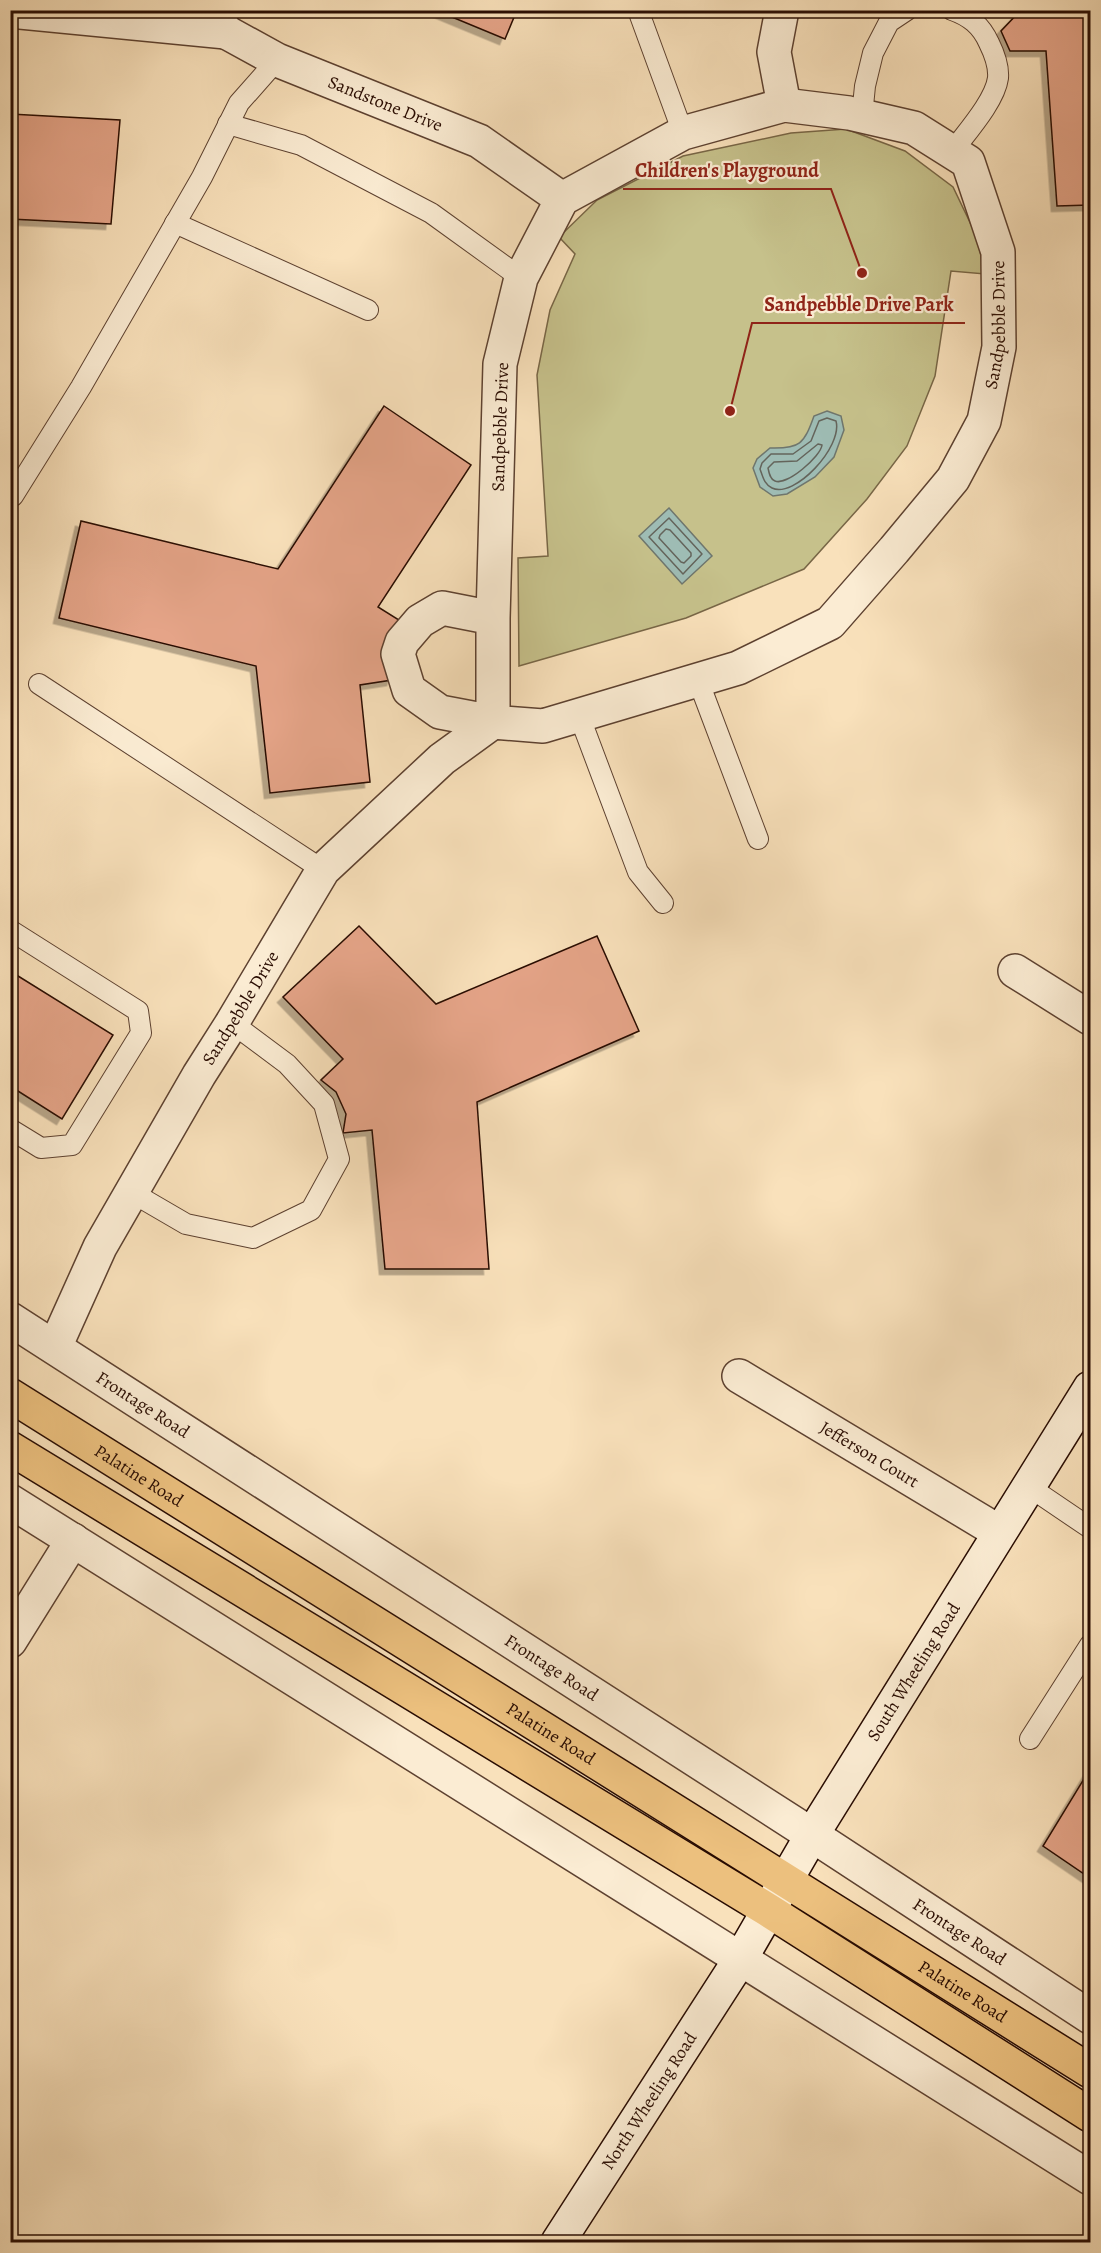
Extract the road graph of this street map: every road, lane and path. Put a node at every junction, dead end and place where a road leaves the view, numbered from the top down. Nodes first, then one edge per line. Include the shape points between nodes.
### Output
1 (638, 10) edge
2 (782, 10) edge
3 (907, 10) edge
4 (952, 10) edge
5 (10, 11) edge
6 (219, 21) edge
7 (277, 60) junction
8 (784, 105) junction
9 (862, 116) junction
10 (228, 124) junction
11 (683, 133) junction
12 (952, 152) junction
13 (562, 199) junction
14 (176, 223) junction
15 (521, 278) junction
16 (368, 310) dead end
17 (13, 496) dead end
18 (493, 618) junction
19 (698, 680) junction
20 (39, 684) dead end
21 (579, 715) junction
22 (493, 722) junction
23 (758, 839) dead end
24 (323, 870) junction
25 (663, 903) dead end
26 (10, 930) edge
27 (1015, 971) dead end
28 (1090, 1018) edge
29 (232, 1023) junction
30 (10, 1129) edge
31 (131, 1192) junction
32 (10, 1319) edge
33 (56, 1347) junction
34 (739, 1376) dead end
35 (10, 1395) edge
36 (1088, 1396) edge
37 (10, 1448) edge
38 (1028, 1486) junction
39 (10, 1501) edge
40 (1090, 1528) edge
41 (999, 1532) junction
42 (73, 1540) junction
43 (10, 1641) edge
44 (1090, 1645) edge
45 (1030, 1739) dead end
46 (812, 1835) junction
47 (786, 1879) junction
48 (768, 1910) junction
49 (741, 1958) junction
50 (1090, 2017) edge
51 (1090, 2071) edge
52 (1090, 2115) edge
53 (1090, 2178) edge
54 (558, 2242) edge

1 - 11 lane
2 - 8 street via 774,52
3 - 9 lane via 890,22 873,53
4 - 12 lane via 969,16 987,39 996,58 998,78 990,99
5 - 6 street
6 - 7 street, Sandstone Drive
7 - 10 lane via 239,103
7 - 13 street, Sandstone Drive via 479,141
8 - 9 street, Sandpebble Drive
8 - 11 street, Sandpebble Drive
9 - 12 street, Sandpebble Drive via 914,128
10 - 14 lane
10 - 15 lane via 301,146 431,213
11 - 13 street, Sandpebble Drive
12 - 19 street, Sandpebble Drive via 968,162 998,252 999,347 984,421 953,479 830,623 738,668
13 - 15 street, Sandpebble Drive
14 - 16 lane
14 - 17 lane
15 - 18 street, Sandpebble Drive via 500,364
18 - 22 street, Sandpebble Drive
18 - 22 street via 442,608 420,621 402,642 399,654 409,690 440,712
19 - 21 street, Sandpebble Drive
19 - 23 lane
20 - 24 lane
21 - 22 street, Sandpebble Drive via 543,726
21 - 25 lane via 638,872
22 - 24 street, Sandpebble Drive via 442,759
24 - 29 street, Sandpebble Drive
26 - 30 lane via 138,1011 141,1033 72,1145 41,1148
27 - 28 street
29 - 31 street, Sandpebble Drive
29 - 31 lane via 287,1064 324,1104 339,1159 311,1210 253,1238 186,1224
31 - 33 street, Sandpebble Drive via 100,1247
32 - 33 street, Frontage Road
33 - 46 street, Frontage Road
34 - 41 street, Jefferson Court
35 - 47 highway, Palatine Road
36 - 38 street, South Wheeling Road
37 - 48 highway, Palatine Road
38 - 40 lane
38 - 41 street, South Wheeling Road
39 - 42 street
41 - 46 street, South Wheeling Road
42 - 43 street
42 - 49 street
44 - 45 lane
46 - 47 street, South Wheeling Road
46 - 50 street, Frontage Road
47 - 48 street, South Wheeling Road
47 - 51 highway, Palatine Road
48 - 49 street, South Wheeling Road
48 - 52 highway, Palatine Road
49 - 53 street
49 - 54 street, North Wheeling Road

